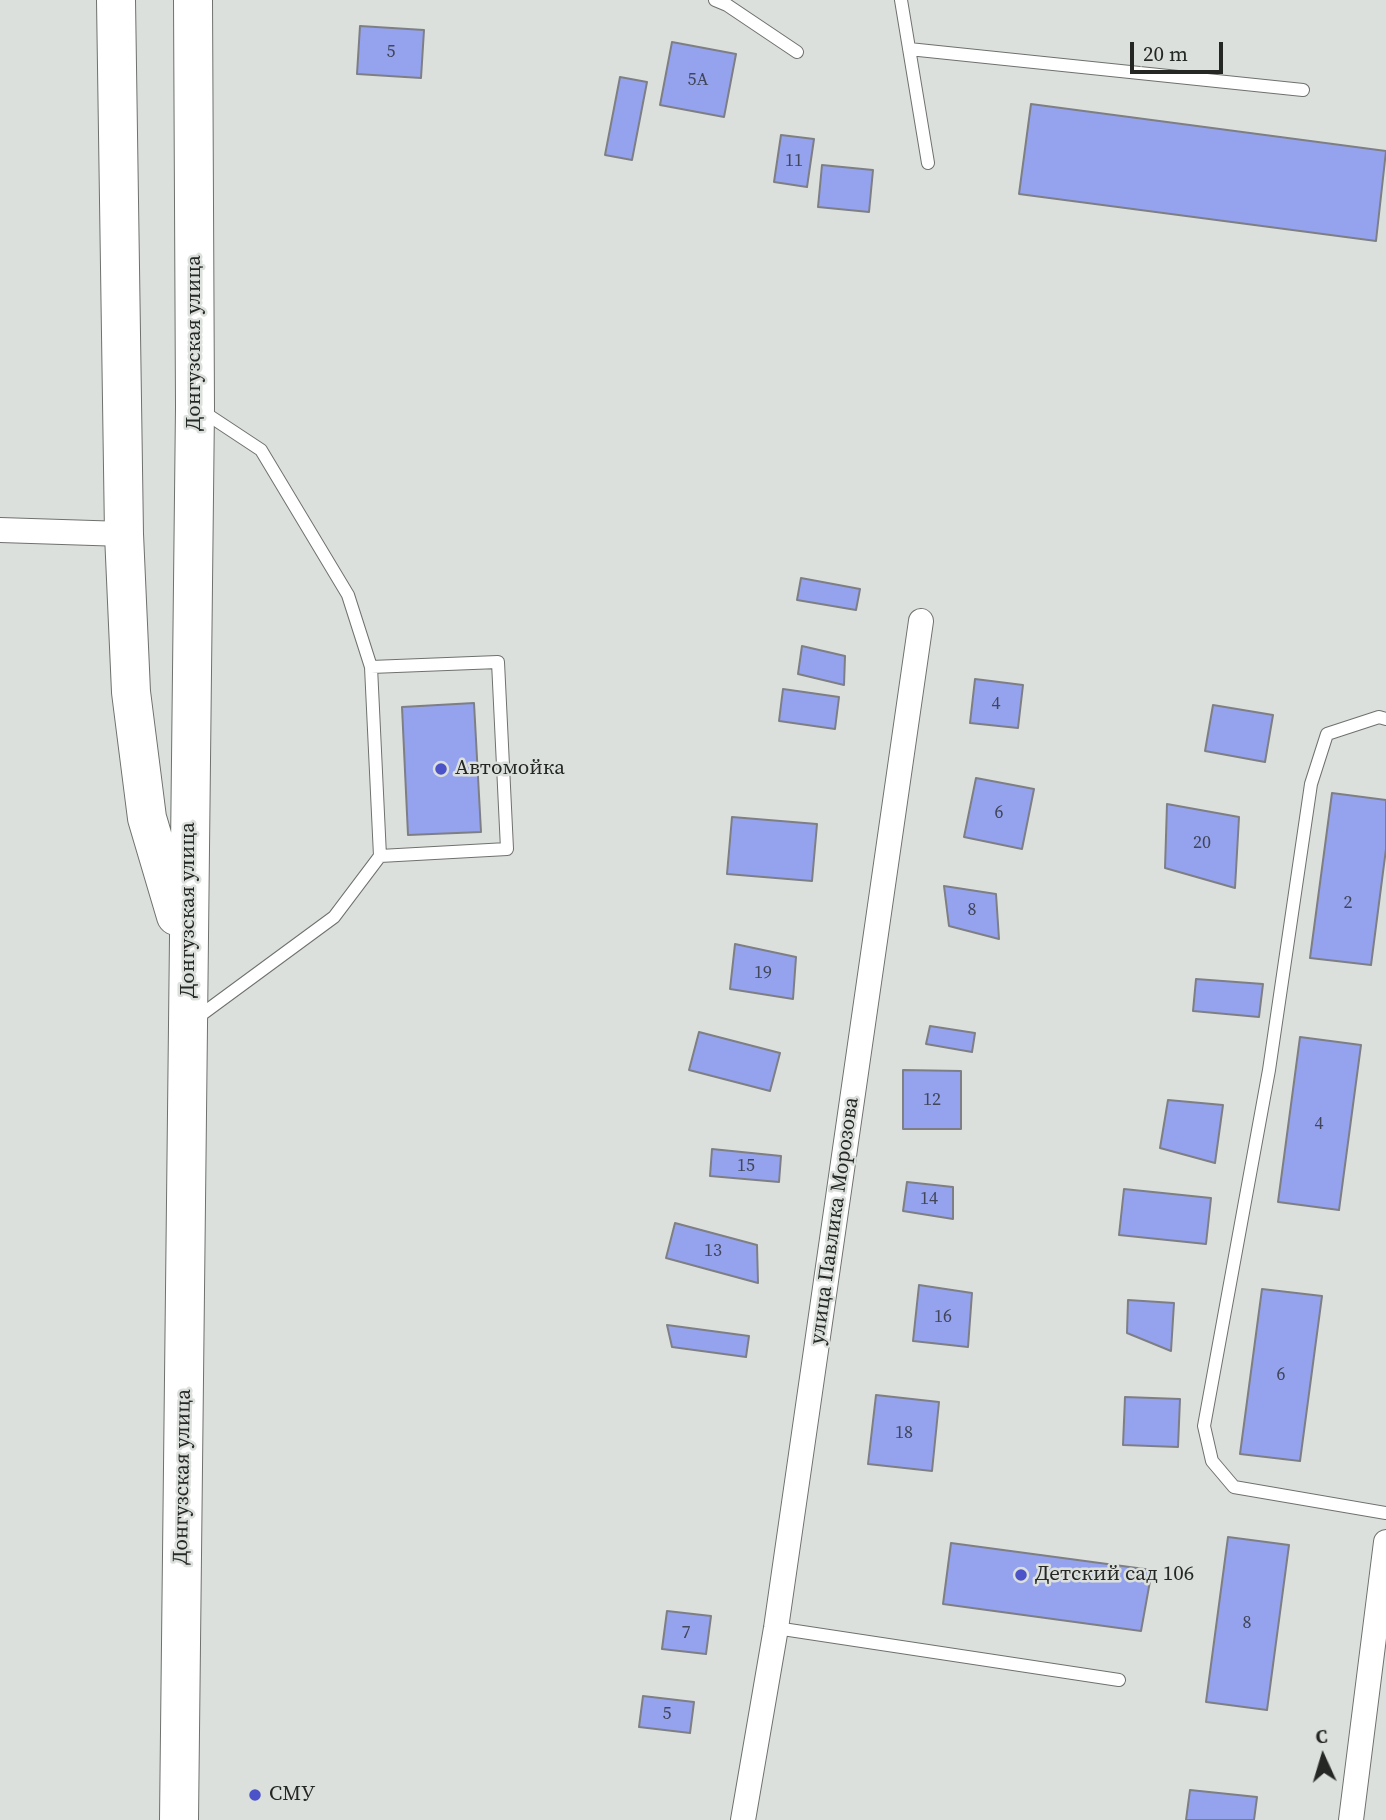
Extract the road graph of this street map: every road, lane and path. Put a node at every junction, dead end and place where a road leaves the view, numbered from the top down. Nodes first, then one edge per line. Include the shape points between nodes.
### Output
1 (192, 0) edge
2 (901, 0) edge
3 (723, 2) edge
4 (116, 9) edge
5 (909, 49) junction
6 (797, 52) dead end
7 (1303, 90) dead end
8 (928, 163) dead end
9 (195, 407) junction
10 (0, 530) edge
11 (124, 534) junction
12 (921, 621) dead end
13 (371, 667) junction
14 (1386, 719) edge
15 (380, 856) junction
16 (187, 955) junction
17 (188, 1024) junction
18 (1386, 1513) edge
19 (1386, 1542) edge
20 (776, 1628) junction
21 (1119, 1680) dead end
22 (179, 1820) edge
23 (743, 1820) edge
24 (1351, 1820) edge

1 - 9 highway, Донгузская улица
2 - 5 lane
3 - 6 lane
4 - 11 highway
5 - 7 lane
5 - 8 lane
9 - 13 lane via 261,450 348,595
9 - 16 highway, Донгузская улица
10 - 11 street
11 - 16 highway via 131,692 147,818
12 - 20 street, улица Павлика Морозова
13 - 15 lane
13 - 15 lane via 498,662 507,849
14 - 18 lane via 1327,734 1311,784 1269,1070 1204,1426 1212,1461 1234,1487
15 - 17 lane via 334,916
16 - 17 highway, Донгузская улица
17 - 22 highway, Донгузская улица
19 - 24 street
20 - 21 lane
20 - 23 street, улица Павлика Морозова

